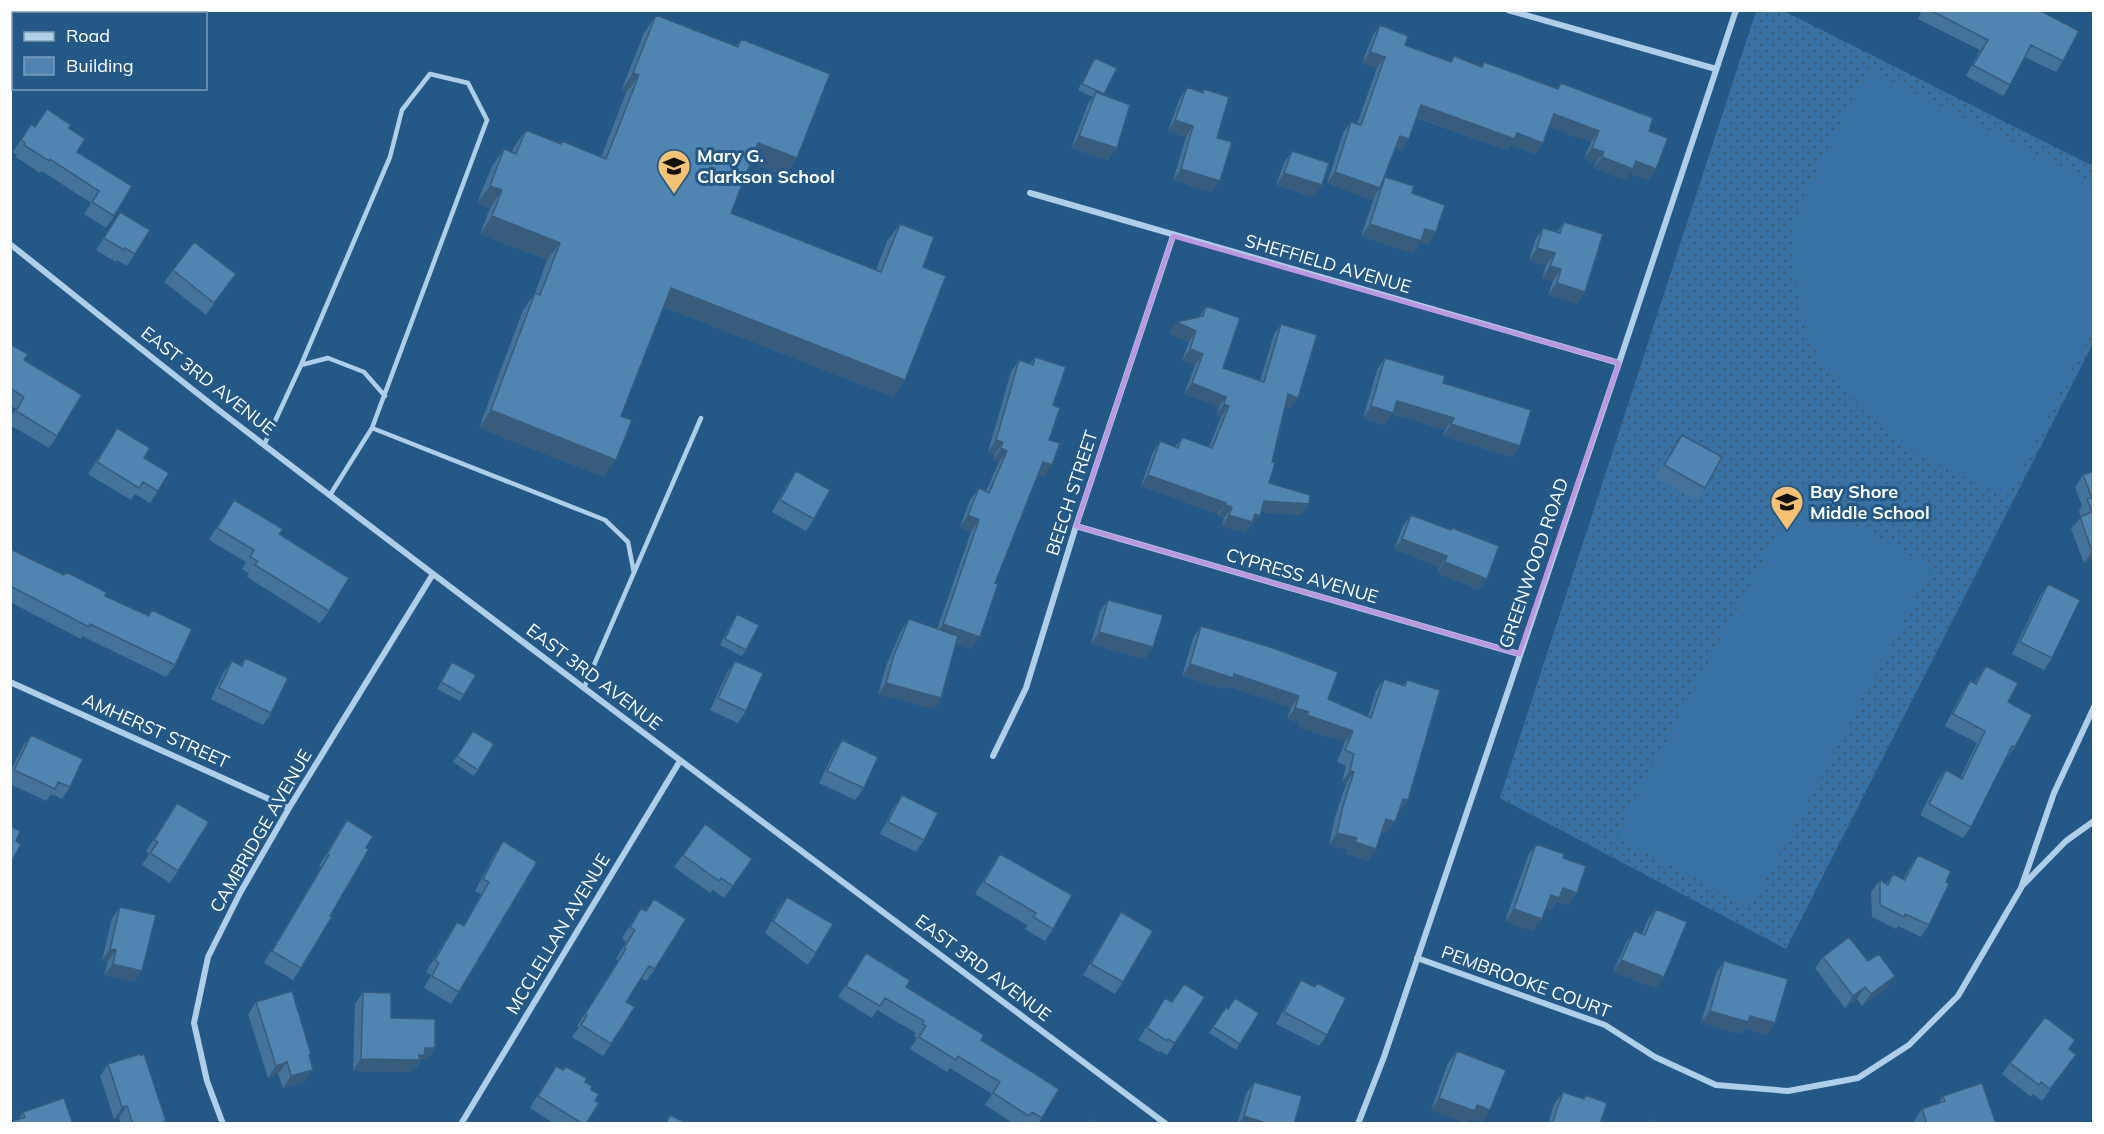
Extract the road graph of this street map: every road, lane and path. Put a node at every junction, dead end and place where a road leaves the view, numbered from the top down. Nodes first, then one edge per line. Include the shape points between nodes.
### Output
1 (1508, 10) edge
2 (1736, 10) edge
3 (1716, 69) junction
4 (1030, 194) dead end
5 (1173, 236) junction
6 (10, 244) edge
7 (1619, 363) junction
8 (301, 365) junction
9 (385, 396) junction
10 (701, 418) dead end
11 (372, 428) junction
12 (264, 445) junction
13 (330, 495) junction
14 (1076, 526) junction
15 (634, 573) junction
16 (433, 574) junction
17 (1519, 654) junction
18 (10, 682) edge
19 (584, 688) junction
20 (2094, 706) edge
21 (993, 756) dead end
22 (680, 761) junction
23 (289, 808) junction
24 (2094, 821) edge
25 (2021, 888) junction
26 (1417, 958) junction
27 (223, 1124) edge
28 (461, 1124) edge
29 (1166, 1124) edge
30 (1358, 1124) edge

1 - 3 street
2 - 3 street, GREENWOOD ROAD
3 - 7 street, GREENWOOD ROAD
4 - 5 street, SHEFFIELD AVENUE
5 - 7 street, SHEFFIELD AVENUE
5 - 14 street, BEECH STREET
6 - 12 street, EAST 3RD AVENUE
7 - 17 street, GREENWOOD ROAD
8 - 9 lane via 328,358 364,372
8 - 9 lane via 390,158 402,110 430,74 468,83 487,120
8 - 12 lane
9 - 11 lane
10 - 15 lane
11 - 13 lane
11 - 15 lane via 605,520 628,542
12 - 13 street, EAST 3RD AVENUE
13 - 16 street, EAST 3RD AVENUE
14 - 17 street, CYPRESS AVENUE
14 - 21 street, BEECH STREET via 1026,688
15 - 19 lane
16 - 19 street, EAST 3RD AVENUE
16 - 23 street, CAMBRIDGE AVENUE
17 - 26 street, GREENWOOD ROAD
18 - 23 street, AMHERST STREET
19 - 22 street, EAST 3RD AVENUE
20 - 25 street, PEMBROOKE COURT via 2054,793
22 - 28 street, MCCLELLAN AVENUE
22 - 29 street, EAST 3RD AVENUE
23 - 27 street, CAMBRIDGE AVENUE via 240,893 208,957 203,979 194,1023 207,1081
24 - 25 street, PEMBROOKE COURT via 2066,841
25 - 26 street, PEMBROOKE COURT via 1958,996 1910,1045 1858,1078 1788,1091 1716,1085 1655,1057 1605,1025
26 - 30 street, GREENWOOD ROAD

